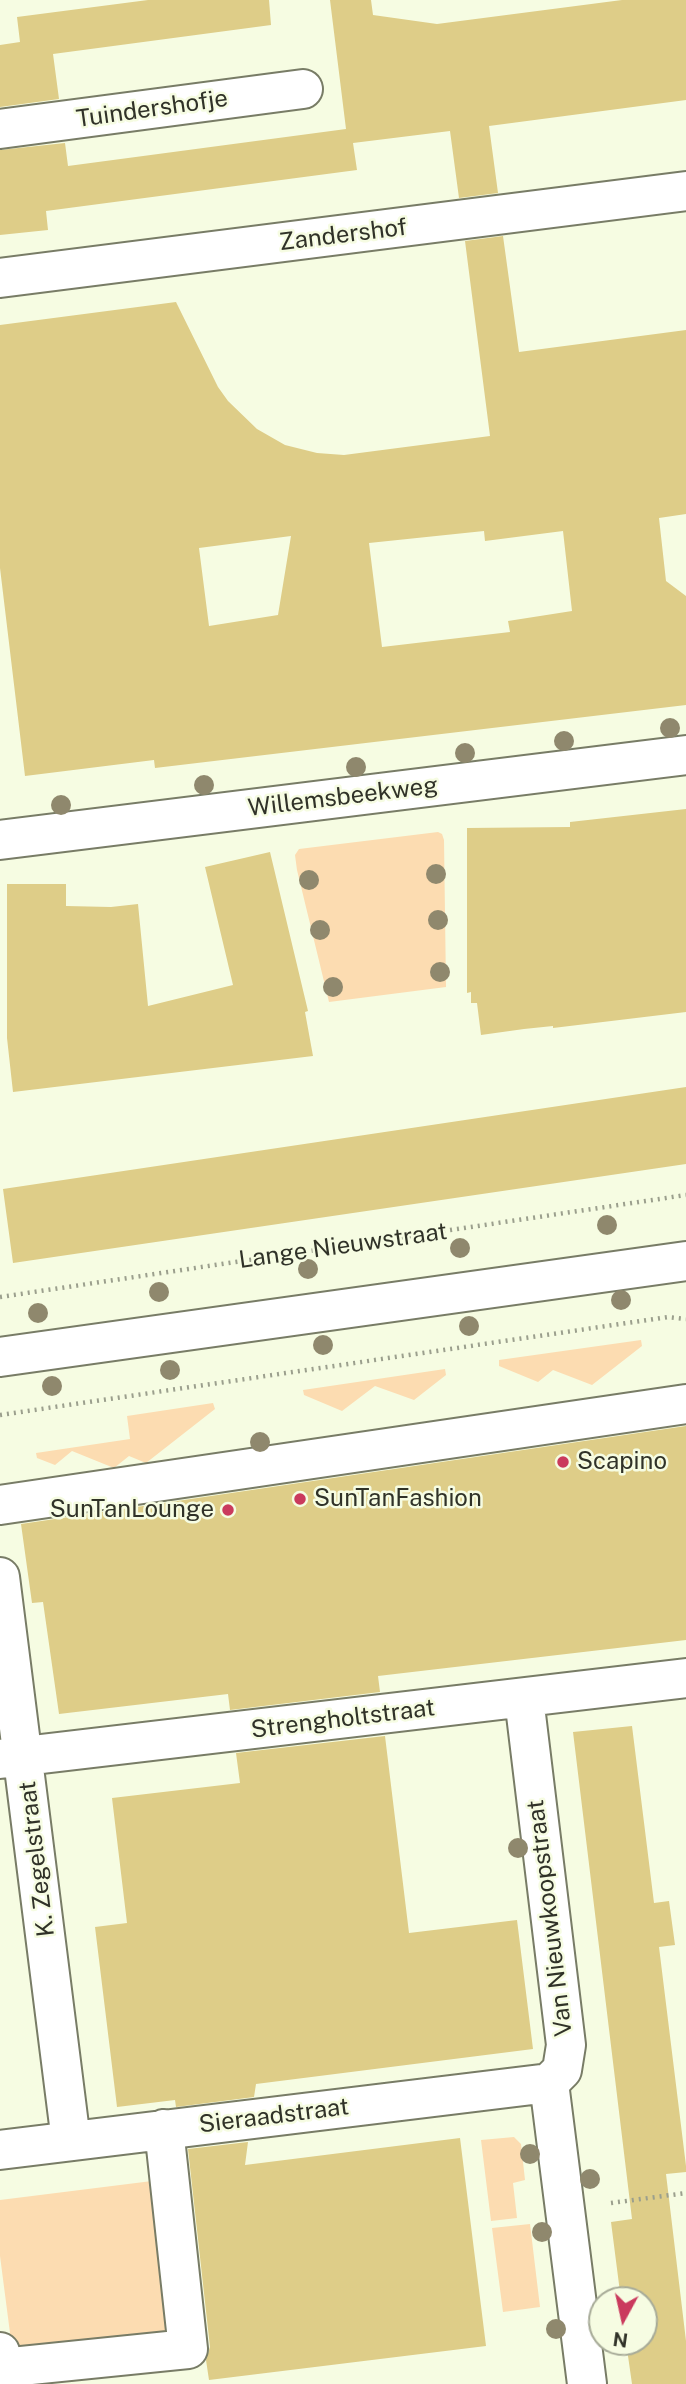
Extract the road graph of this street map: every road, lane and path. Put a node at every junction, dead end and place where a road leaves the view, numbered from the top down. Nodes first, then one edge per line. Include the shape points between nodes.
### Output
1 (303, 89) dead end
2 (0, 129) edge
3 (686, 191) edge
4 (0, 278) edge
5 (686, 755) edge
6 (0, 840) edge
7 (686, 1195) edge
8 (686, 1261) edge
9 (0, 1297) edge
10 (686, 1319) edge
11 (0, 1357) edge
12 (686, 1404) edge
13 (0, 1415) edge
14 (0, 1505) edge
15 (0, 1577) edge
16 (686, 1678) edge
17 (524, 1698) junction
18 (12, 1757) edge
19 (549, 2083) junction
20 (164, 2129) junction
21 (71, 2141) junction
22 (0, 2150) edge
23 (686, 2193) edge
24 (564, 2210) junction
25 (0, 2352) edge
26 (587, 2384) edge

1 - 2 street, Tuindershofje
3 - 4 street, Zandershof
5 - 6 street, Willemsbeekweg
7 - 9 path, Lange Nieuwstraat
8 - 11 street
10 - 13 path via 668,1317
12 - 14 street
15 - 18 street, K. Zegelstraat
16 - 17 street, Strengholtstraat
17 - 18 street, Strengholtstraat
17 - 19 street, Van Nieuwkoopstraat via 566,2045 562,2070
18 - 21 street, K. Zegelstraat
19 - 20 street, Sieraadstraat
19 - 24 street
20 - 21 street, Sieraadstraat
20 - 25 street via 188,2349 2,2368
21 - 22 street, Sieraadstraat
23 - 24 path
24 - 26 street

